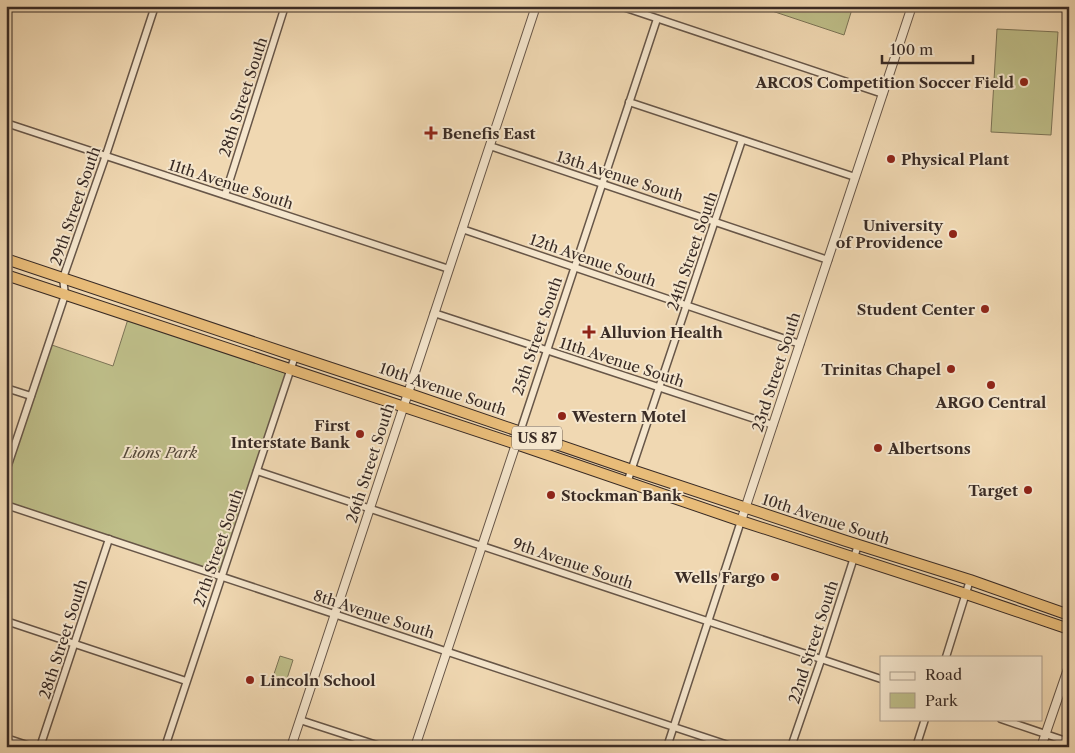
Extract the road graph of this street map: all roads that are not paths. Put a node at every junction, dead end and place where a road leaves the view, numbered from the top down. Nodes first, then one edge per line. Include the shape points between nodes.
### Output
1 (155, 6) edge
2 (285, 6) edge
3 (536, 6) edge
4 (620, 6) edge
5 (912, 6) edge
6 (657, 19) junction
7 (883, 94) junction
8 (629, 102) junction
9 (6, 122) edge
10 (742, 140) junction
11 (490, 146) junction
12 (106, 155) junction
13 (855, 177) junction
14 (601, 184) junction
15 (225, 195) junction
16 (715, 221) junction
17 (462, 229) junction
18 (6, 259) edge
19 (828, 260) junction
20 (575, 267) junction
21 (449, 269) junction
22 (6, 275) edge
23 (63, 278) junction
24 (65, 295) junction
25 (687, 305) junction
26 (434, 313) junction
27 (800, 344) junction
28 (546, 350) junction
29 (295, 356) junction
30 (291, 370) junction
31 (6, 388) edge
32 (660, 388) junction
33 (407, 393) junction
34 (31, 396) junction
35 (403, 407) junction
36 (773, 425) junction
37 (520, 431) junction
38 (516, 444) junction
39 (632, 470) junction
40 (6, 471) edge
41 (257, 471) junction
42 (627, 483) junction
43 (6, 505) edge
44 (370, 508) junction
45 (745, 508) junction
46 (741, 521) junction
47 (109, 539) junction
48 (858, 545) junction
49 (482, 546) junction
50 (854, 558) junction
51 (222, 576) junction
52 (970, 580) junction
53 (966, 594) junction
54 (335, 614) junction
55 (1069, 615) edge
56 (6, 621) edge
57 (708, 621) junction
58 (1069, 629) edge
59 (74, 643) junction
60 (448, 651) junction
61 (946, 656) edge
62 (821, 660) junction
63 (1069, 666) edge
64 (880, 680) edge
65 (186, 681) junction
66 (300, 720) junction
67 (925, 720) edge
68 (1004, 720) edge
69 (674, 726) junction
70 (1046, 734) junction
71 (6, 738) edge
72 (1069, 742) edge
73 (33, 747) edge
74 (40, 747) edge
75 (165, 747) edge
76 (291, 747) edge
77 (383, 747) edge
78 (415, 747) edge
79 (667, 747) edge
80 (734, 747) edge
81 (791, 747) edge
82 (916, 747) edge
83 (1042, 747) edge

1 - 12 street, 29th Street South
2 - 15 street, 28th Street South
3 - 11 street, 26th Street South
4 - 6 street
5 - 7 street, 23rd Street South
6 - 7 street
6 - 8 street, 25th Street South
7 - 13 street, 23rd Street South
8 - 10 street
8 - 14 street, 25th Street South
9 - 12 street, 11th Avenue South
10 - 13 street
10 - 16 street, 24th Street South
11 - 14 street, 13th Avenue South
11 - 17 street, 26th Street South
12 - 15 street, 11th Avenue South
12 - 23 street, 29th Street South
13 - 19 street, 23rd Street South
14 - 16 street, 13th Avenue South
14 - 20 street, 25th Street South
15 - 21 street, 11th Avenue South
16 - 19 street, 13th Avenue South
16 - 25 street, 24th Street South
17 - 20 street, 12th Avenue South
17 - 21 street, 26th Street South
18 - 23 highway, 10th Avenue South / US 87
19 - 27 street, 23rd Street South
20 - 25 street, 12th Avenue South
20 - 28 street, 25th Street South
21 - 26 street, 26th Street South
22 - 24 highway, 10th Avenue South / US 87
23 - 24 street, 29th Street South
23 - 29 highway, 10th Avenue South / US 87
24 - 30 highway, 10th Avenue South / US 87
24 - 34 street, 29th Street South
25 - 27 street, 12th Avenue South
25 - 32 street, 24th Street South
26 - 28 street, 11th Avenue South
26 - 33 street, 26th Street South
27 - 36 street, 23rd Street South
28 - 32 street, 11th Avenue South
28 - 37 street, 25th Street South
29 - 30 street, 27th Street South
29 - 33 highway, 10th Avenue South / US 87
30 - 35 highway, 10th Avenue South / US 87
30 - 41 street, 27th Street South
31 - 34 street
32 - 36 street, 11th Avenue South
32 - 39 street, 24th Street South
33 - 35 street, 26th Street South
33 - 37 highway, 10th Avenue South / US 87
34 - 40 street, 29th Street South
35 - 38 highway, 10th Avenue South / US 87
35 - 44 street, 26th Street South
36 - 45 street, 23rd Street South
37 - 38 street, 25th Street South
37 - 39 highway, 10th Avenue South / US 87
38 - 42 highway, 10th Avenue South / US 87
38 - 49 street, 25th Street South
39 - 42 street, 24th Street South
39 - 45 highway, 10th Avenue South / US 87
41 - 44 street, 9th Avenue South
41 - 51 street, 27th Street South
42 - 46 highway, 10th Avenue South / US 87
43 - 47 street, 8th Avenue South
44 - 49 street, 9th Avenue South
44 - 54 street, 26th Street South
45 - 46 street, 23rd Street South
45 - 48 highway, 10th Avenue South / US 87
46 - 50 highway, 10th Avenue South / US 87
46 - 57 street, 23rd Street South
47 - 51 street, 8th Avenue South
47 - 59 street, 28th Street South
48 - 50 street, 22nd Street South
48 - 52 highway, 10th Avenue South / US 87
49 - 57 street, 9th Avenue South
49 - 60 street, 25th Street South
50 - 53 highway, 10th Avenue South / US 87
50 - 62 street, 22nd Street South
51 - 54 street, 8th Avenue South
51 - 65 street, 27th Street South
52 - 53 street
52 - 55 highway, 10th Avenue South / US 87
53 - 58 highway, 10th Avenue South / US 87
53 - 61 street
54 - 60 street, 8th Avenue South
54 - 66 street, 26th Street South
56 - 59 street
57 - 62 street, 9th Avenue South
57 - 69 street, 23rd Street South
59 - 65 street
59 - 74 street, 28th Street South
60 - 69 street, 8th Avenue South
60 - 78 street, 25th Street South
62 - 64 street, 9th Avenue South
62 - 81 street, 22nd Street South
63 - 70 street
65 - 75 street, 27th Street South
66 - 76 street, 26th Street South
66 - 77 street
67 - 82 street
68 - 70 street
69 - 79 street, 23rd Street South
69 - 80 street, 8th Avenue South
70 - 72 street
70 - 83 street
71 - 73 street

